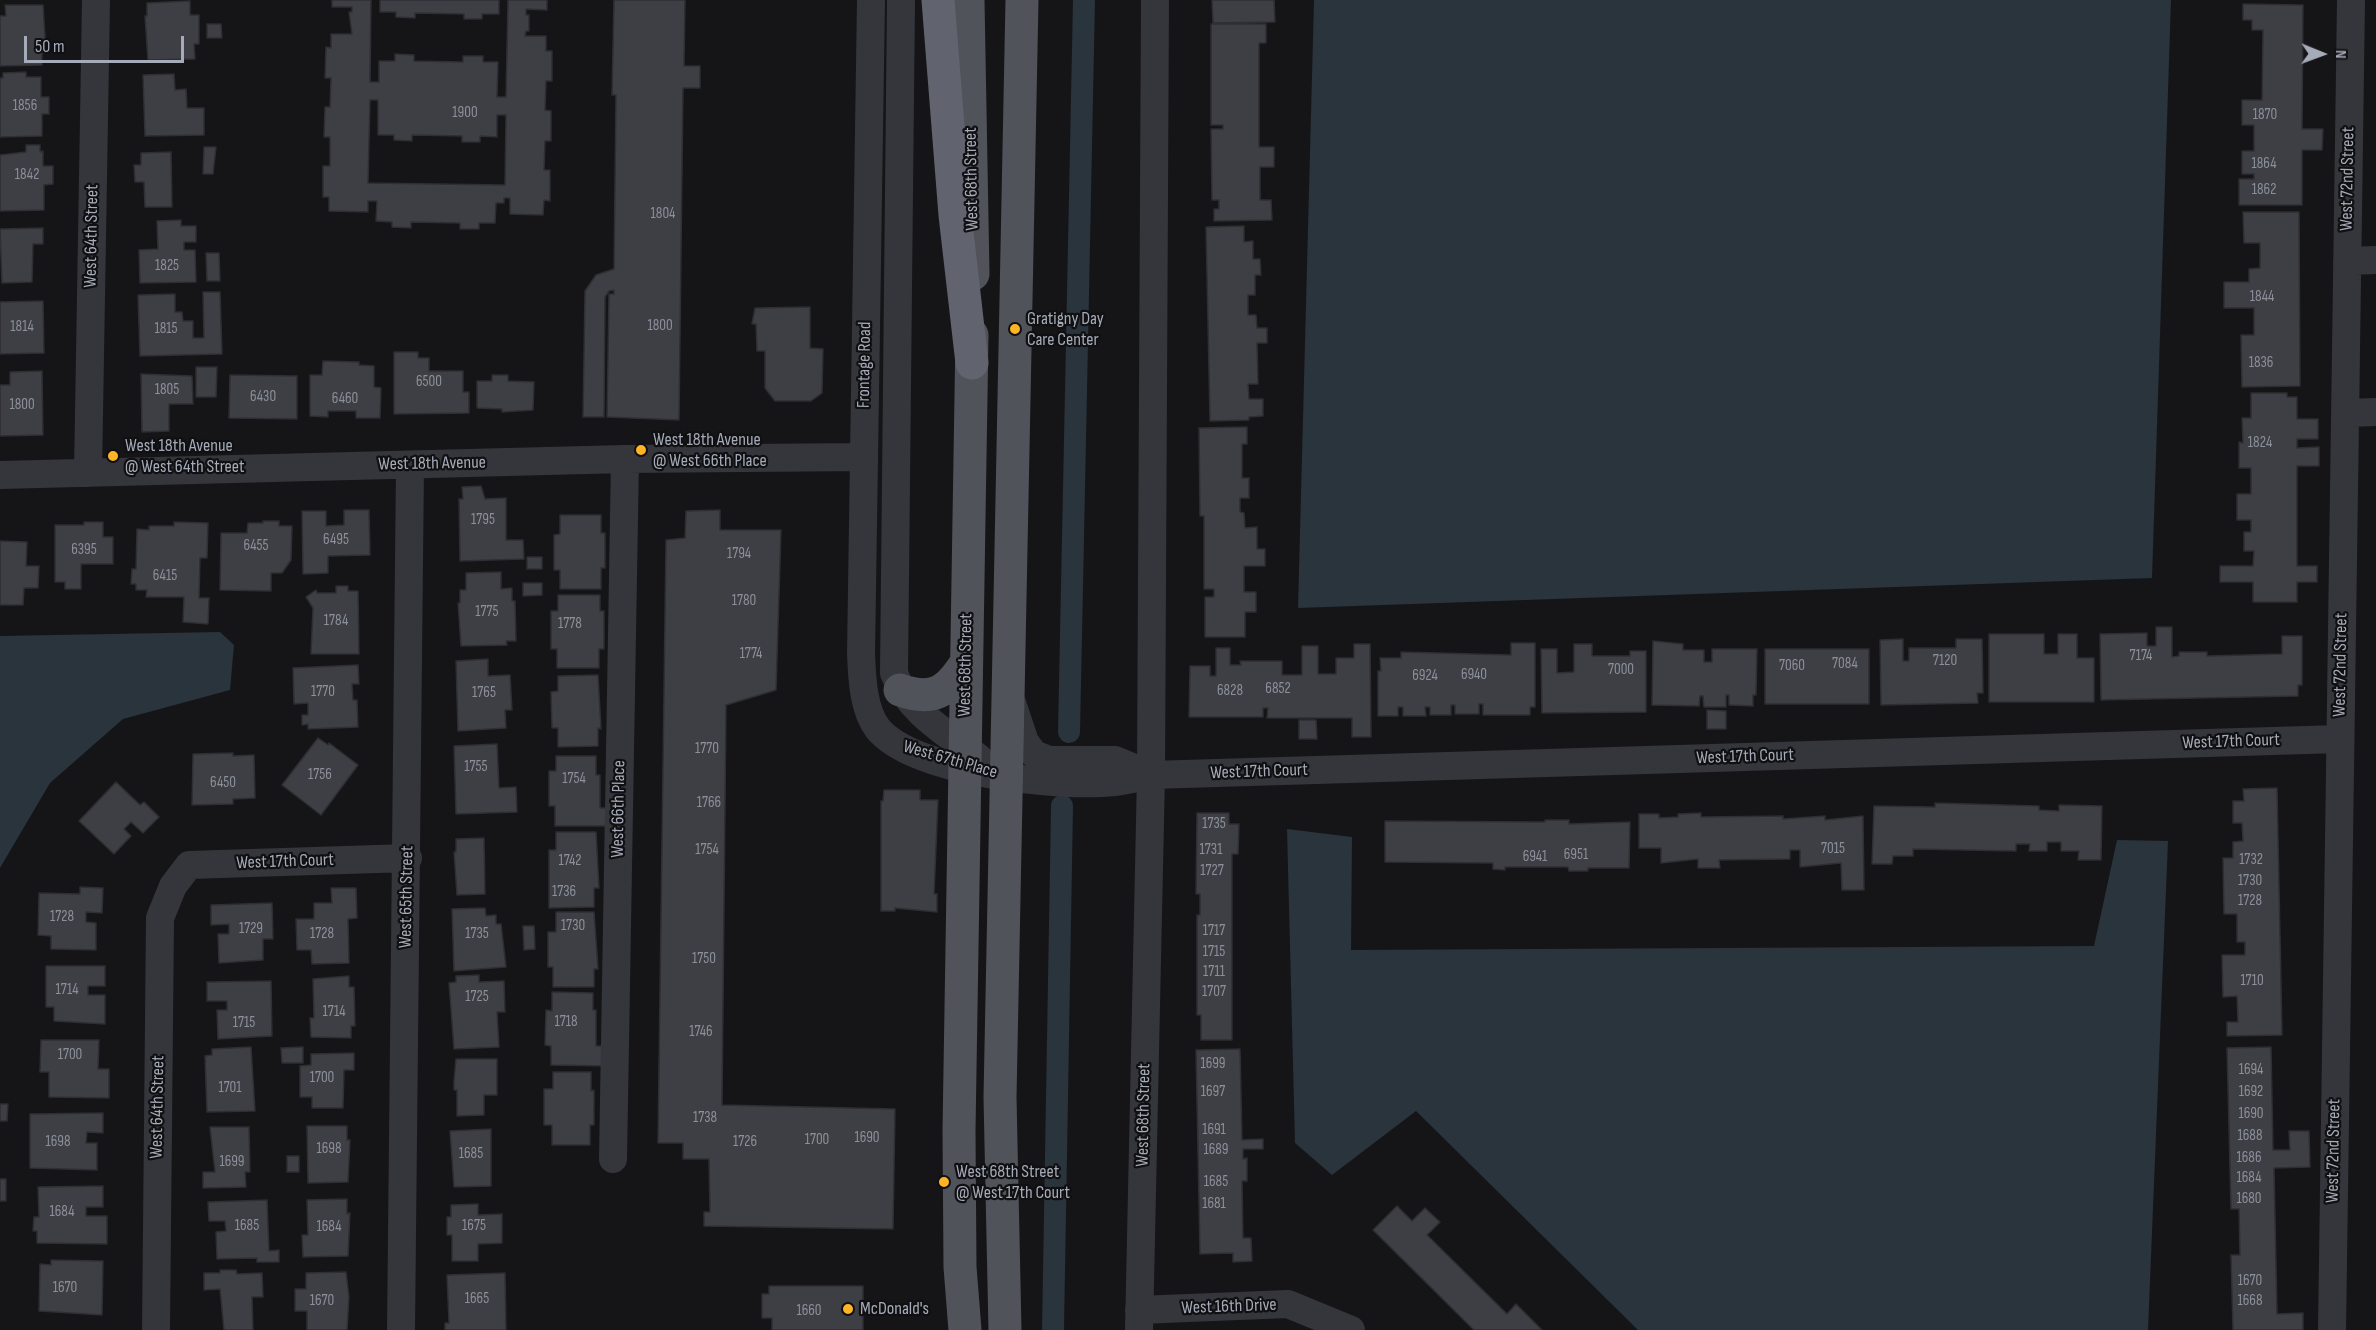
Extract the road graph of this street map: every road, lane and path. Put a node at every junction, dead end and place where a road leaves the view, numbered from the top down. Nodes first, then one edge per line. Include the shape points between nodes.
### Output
1 (96, 0) edge
2 (871, 0) edge
3 (901, 0) edge
4 (938, 0) edge
5 (968, 0) edge
6 (1022, 0) edge
7 (1155, 0) edge
8 (2351, 0) edge
9 (2376, 260) edge
10 (2347, 261) junction
11 (972, 363) junction
12 (2376, 412) edge
13 (2346, 413) junction
14 (864, 457) junction
15 (625, 459) junction
16 (410, 465) junction
17 (88, 473) junction
18 (0, 475) edge
19 (895, 502) junction
20 (966, 663) junction
21 (1006, 685) junction
22 (900, 690) junction
23 (878, 728) joint
24 (2339, 739) junction
25 (965, 757) junction
26 (1151, 775) junction
27 (1005, 777) junction
28 (408, 858) junction
29 (173, 886) joint
30 (613, 1159) dead end
31 (1139, 1320) edge
32 (156, 1330) edge
33 (401, 1330) edge
34 (965, 1330) edge
35 (1005, 1330) edge
36 (1351, 1330) edge
37 (2332, 1330) edge

1 - 17 street, West 64th Street
2 - 14 street, Frontage Road
3 - 19 street, Frontage Road
4 - 11 highway via 955,215
5 - 11 main road, West 68th Street
6 - 21 main road
7 - 26 street, West 68th Street
8 - 10 street, West 72nd Street
9 - 10 street
10 - 13 street, West 72nd Street
11 - 20 main road, West 68th Street
12 - 13 street
13 - 24 street, West 72nd Street
14 - 15 street, West 18th Avenue
14 - 19 street via 884,477
14 - 23 street, Frontage Road via 861,654 868,705
15 - 16 street, West 18th Avenue
15 - 30 street, West 66th Place
16 - 17 street, West 18th Avenue
16 - 28 street, West 65th Street
17 - 18 street, West 18th Avenue
19 - 22 street, Frontage Road via 893,658
20 - 22 main road via 953,684 940,692 923,696
20 - 25 main road, West 68th Street
21 - 26 street, West 17th Court via 1025,742 1034,754 1049,760 1115,760
21 - 27 main road
22 - 25 street, West 67th Place
23 - 25 street, West 67th Place via 905,751
24 - 26 street, West 17th Court
24 - 37 street, West 72nd Street
25 - 27 street, West 67th Place
25 - 34 main road, West 68th Street via 959,1130 960,1267
26 - 27 street, West 17th Court via 1115,783 1040,782
26 - 31 street, West 68th Street
27 - 35 main road via 1000,1141
28 - 29 street, West 17th Court via 189,865
28 - 33 street, West 65th Street
29 - 32 street, West 64th Street via 160,918
31 - 36 street, West 16th Drive via 1288,1304

